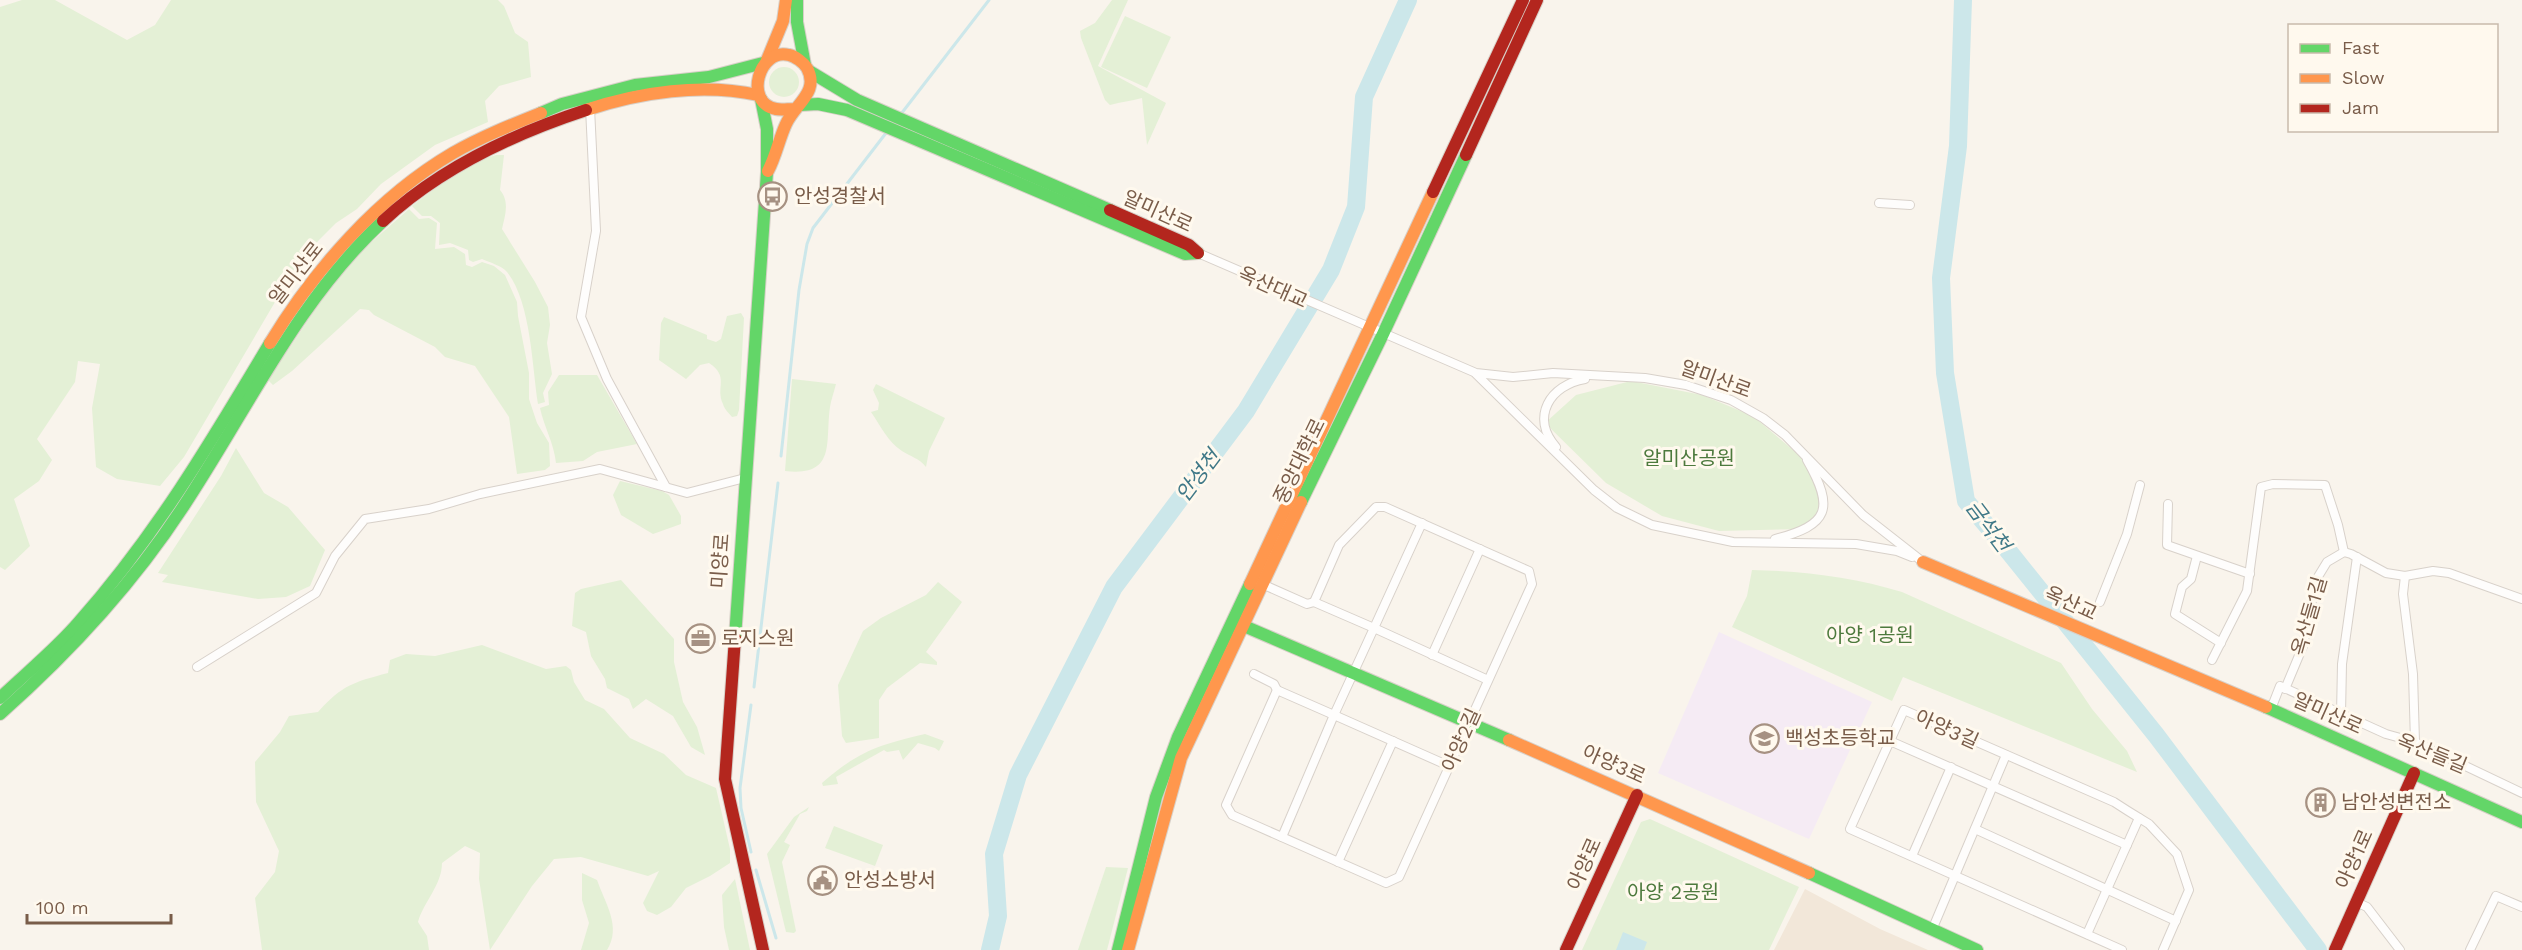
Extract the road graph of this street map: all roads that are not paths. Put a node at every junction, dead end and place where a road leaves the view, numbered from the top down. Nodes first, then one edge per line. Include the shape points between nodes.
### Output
1 (786, 0) edge
2 (798, 0) edge
3 (1523, 0) edge
4 (1537, 0) edge
5 (765, 62) junction
6 (807, 68) junction
7 (760, 97) junction
8 (797, 107) junction
9 (590, 108) junction
10 (767, 172) junction
11 (1880, 203) dead end
12 (1910, 205) dead end
13 (1198, 253) junction
14 (1349, 320) joint
15 (1371, 329) junction
16 (1383, 334) junction
17 (1476, 374) junction
18 (1622, 377) junction
19 (1802, 452) junction
20 (745, 478) junction
21 (1581, 478) junction
22 (2140, 485) dead end
23 (666, 487) junction
24 (2168, 504) dead end
25 (1422, 523) junction
26 (1762, 542) junction
27 (1480, 549) junction
28 (2344, 552) junction
29 (2197, 556) junction
30 (2356, 557) junction
31 (1923, 562) junction
32 (2250, 574) junction
33 (2405, 576) junction
34 (1262, 584) junction
35 (2010, 597) joint
36 (2522, 599) edge
37 (1314, 602) junction
38 (2100, 602) dead end
39 (1238, 623) junction
40 (1374, 628) junction
41 (2116, 644) joint
42 (2221, 644) junction
43 (1432, 655) junction
44 (2212, 660) dead end
45 (197, 667) dead end
46 (1354, 672) junction
47 (1254, 674) dead end
48 (1488, 680) junction
49 (2282, 687) junction
50 (1277, 690) junction
51 (0, 699) edge
52 (2271, 709) junction
53 (0, 714) edge
54 (2341, 714) junction
55 (1334, 716) junction
56 (1469, 722) junction
57 (1393, 741) junction
58 (1890, 741) junction
59 (2415, 742) junction
60 (2006, 755) junction
61 (1449, 766) junction
62 (1951, 767) junction
63 (2414, 773) junction
64 (1993, 786) junction
65 (2522, 793) edge
66 (1636, 795) junction
67 (2139, 818) junction
68 (2522, 822) edge
69 (1975, 829) junction
70 (1282, 837) junction
71 (2127, 845) junction
72 (1912, 856) junction
73 (1338, 862) junction
74 (1955, 875) junction
75 (2107, 889) junction
76 (2356, 902) junction
77 (2522, 907) edge
78 (2176, 921) junction
79 (1932, 930) junction
80 (2086, 934) junction
81 (763, 950) edge
82 (1118, 950) edge
83 (1128, 950) edge
84 (1566, 950) edge
85 (1977, 950) edge
86 (2122, 950) edge
87 (2163, 950) edge
88 (2335, 950) edge
89 (2400, 950) edge
90 (2470, 950) edge

1 - 5 main road via 783,21
2 - 6 main road via 797,22
3 - 15 main road, 중앙대학로
4 - 16 main road, 중앙대학로
5 - 6 main road via 780,55 794,57
5 - 7 main road via 757,73
5 - 51 main road, 알미산로 via 709,77 635,86 562,104 493,132 416,178 330,259 282,324 186,483 137,552 78,624
6 - 8 main road via 810,90
6 - 13 main road, 알미산로 via 857,100 1189,245
7 - 8 main road via 770,107 782,111
7 - 9 main road, 알미산로 via 721,88
7 - 10 main road, 미양로 via 767,129
8 - 10 main road, 미양로
8 - 13 main road, 알미산로 via 818,105 847,110 1185,255
9 - 23 street via 596,231 581,317 608,379
9 - 53 main road, 알미산로 via 506,140 449,170 388,217 338,266 304,312 206,472 136,576 79,642
10 - 20 main road, 미양로
11 - 12 street
13 - 14 street, 옥산대교
14 - 15 street, 알미산로
15 - 16 street, 알미산로
15 - 39 main road, 중앙대학로
16 - 17 street, 알미산로
16 - 34 main road, 중앙대학로
17 - 18 street, 알미산로
17 - 21 street, 알미산로
18 - 19 street, 알미산로 via 1686,385 1731,400 1763,418
18 - 21 street via 1569,382 1544,407 1551,442
19 - 26 street via 1820,486 1824,510 1817,521 1799,533
19 - 31 street, 알미산로 via 1863,515
20 - 23 street via 687,493
20 - 81 main road, 미양로 via 725,779
21 - 26 street, 알미산로 via 1617,508 1652,525 1733,542
22 - 38 street via 2127,534
23 - 45 street via 600,469 429,509 365,519 335,556 316,593
24 - 29 street via 2167,545
25 - 27 street, 아양2길
25 - 37 street, 아양2길 via 1376,507 1339,545
25 - 40 street
26 - 31 street, 알미산로 via 1856,544 1897,551
27 - 43 street
27 - 48 street, 아양2길 via 1529,571 1532,584
28 - 30 street
28 - 32 street via 2325,485 2273,483 2261,487
28 - 49 street, 옥산들1길 via 2327,562 2316,580 2303,646
29 - 32 street
29 - 42 street via 2191,579 2182,587 2175,614
30 - 33 street via 2386,573
30 - 54 street via 2342,664
31 - 35 main road, 알미산로
32 - 42 street via 2247,591
33 - 36 street via 2449,573
33 - 59 street via 2403,594 2413,674
34 - 37 street via 1307,604
34 - 39 main road, 중앙대학로
35 - 41 main road, 옥산교
37 - 40 street
39 - 46 main road, 아양3로
39 - 82 main road, 중앙대학로 via 1178,736 1156,797
39 - 83 main road, 중앙대학로 via 1181,758
40 - 43 street
40 - 46 street
41 - 52 main road, 알미산로
42 - 44 street
43 - 48 street
46 - 55 street
46 - 56 main road, 아양3로
47 - 50 street via 1274,684
48 - 56 street, 아양2길
49 - 52 street, 옥산들1길
49 - 54 street, 옥산들길
50 - 55 street
50 - 70 street, 아양2길 via 1226,805 1232,815
52 - 63 main road, 알미산로
54 - 59 street, 옥산들길
55 - 57 street
55 - 70 street
56 - 61 street, 아양2길
56 - 66 main road, 아양3로
57 - 61 street
57 - 73 street
58 - 60 street, 아양3길 via 1904,710
58 - 62 street
58 - 72 street, 아양3길 via 1850,829
59 - 65 street, 옥산들길
60 - 64 street
60 - 67 street, 아양3길 via 2114,802
61 - 73 street, 아양2길 via 1399,877 1386,884
62 - 64 street
62 - 72 street
63 - 68 main road, 알미산로
63 - 76 main road, 아양1로
64 - 69 street
64 - 71 street
66 - 79 main road, 아양3로
66 - 84 main road, 아양로
67 - 71 street
67 - 78 street, 아양3길 via 2177,854 2189,890
69 - 74 street
69 - 75 street
70 - 73 street, 아양2길
71 - 75 street
72 - 74 street, 아양3길
74 - 79 street
74 - 80 street, 아양3길
75 - 78 street
75 - 80 street
76 - 88 main road, 아양1로
76 - 89 street via 2367,907
77 - 90 street via 2496,896
78 - 87 street, 아양3길
79 - 85 main road, 아양3로
80 - 86 street, 아양3길

